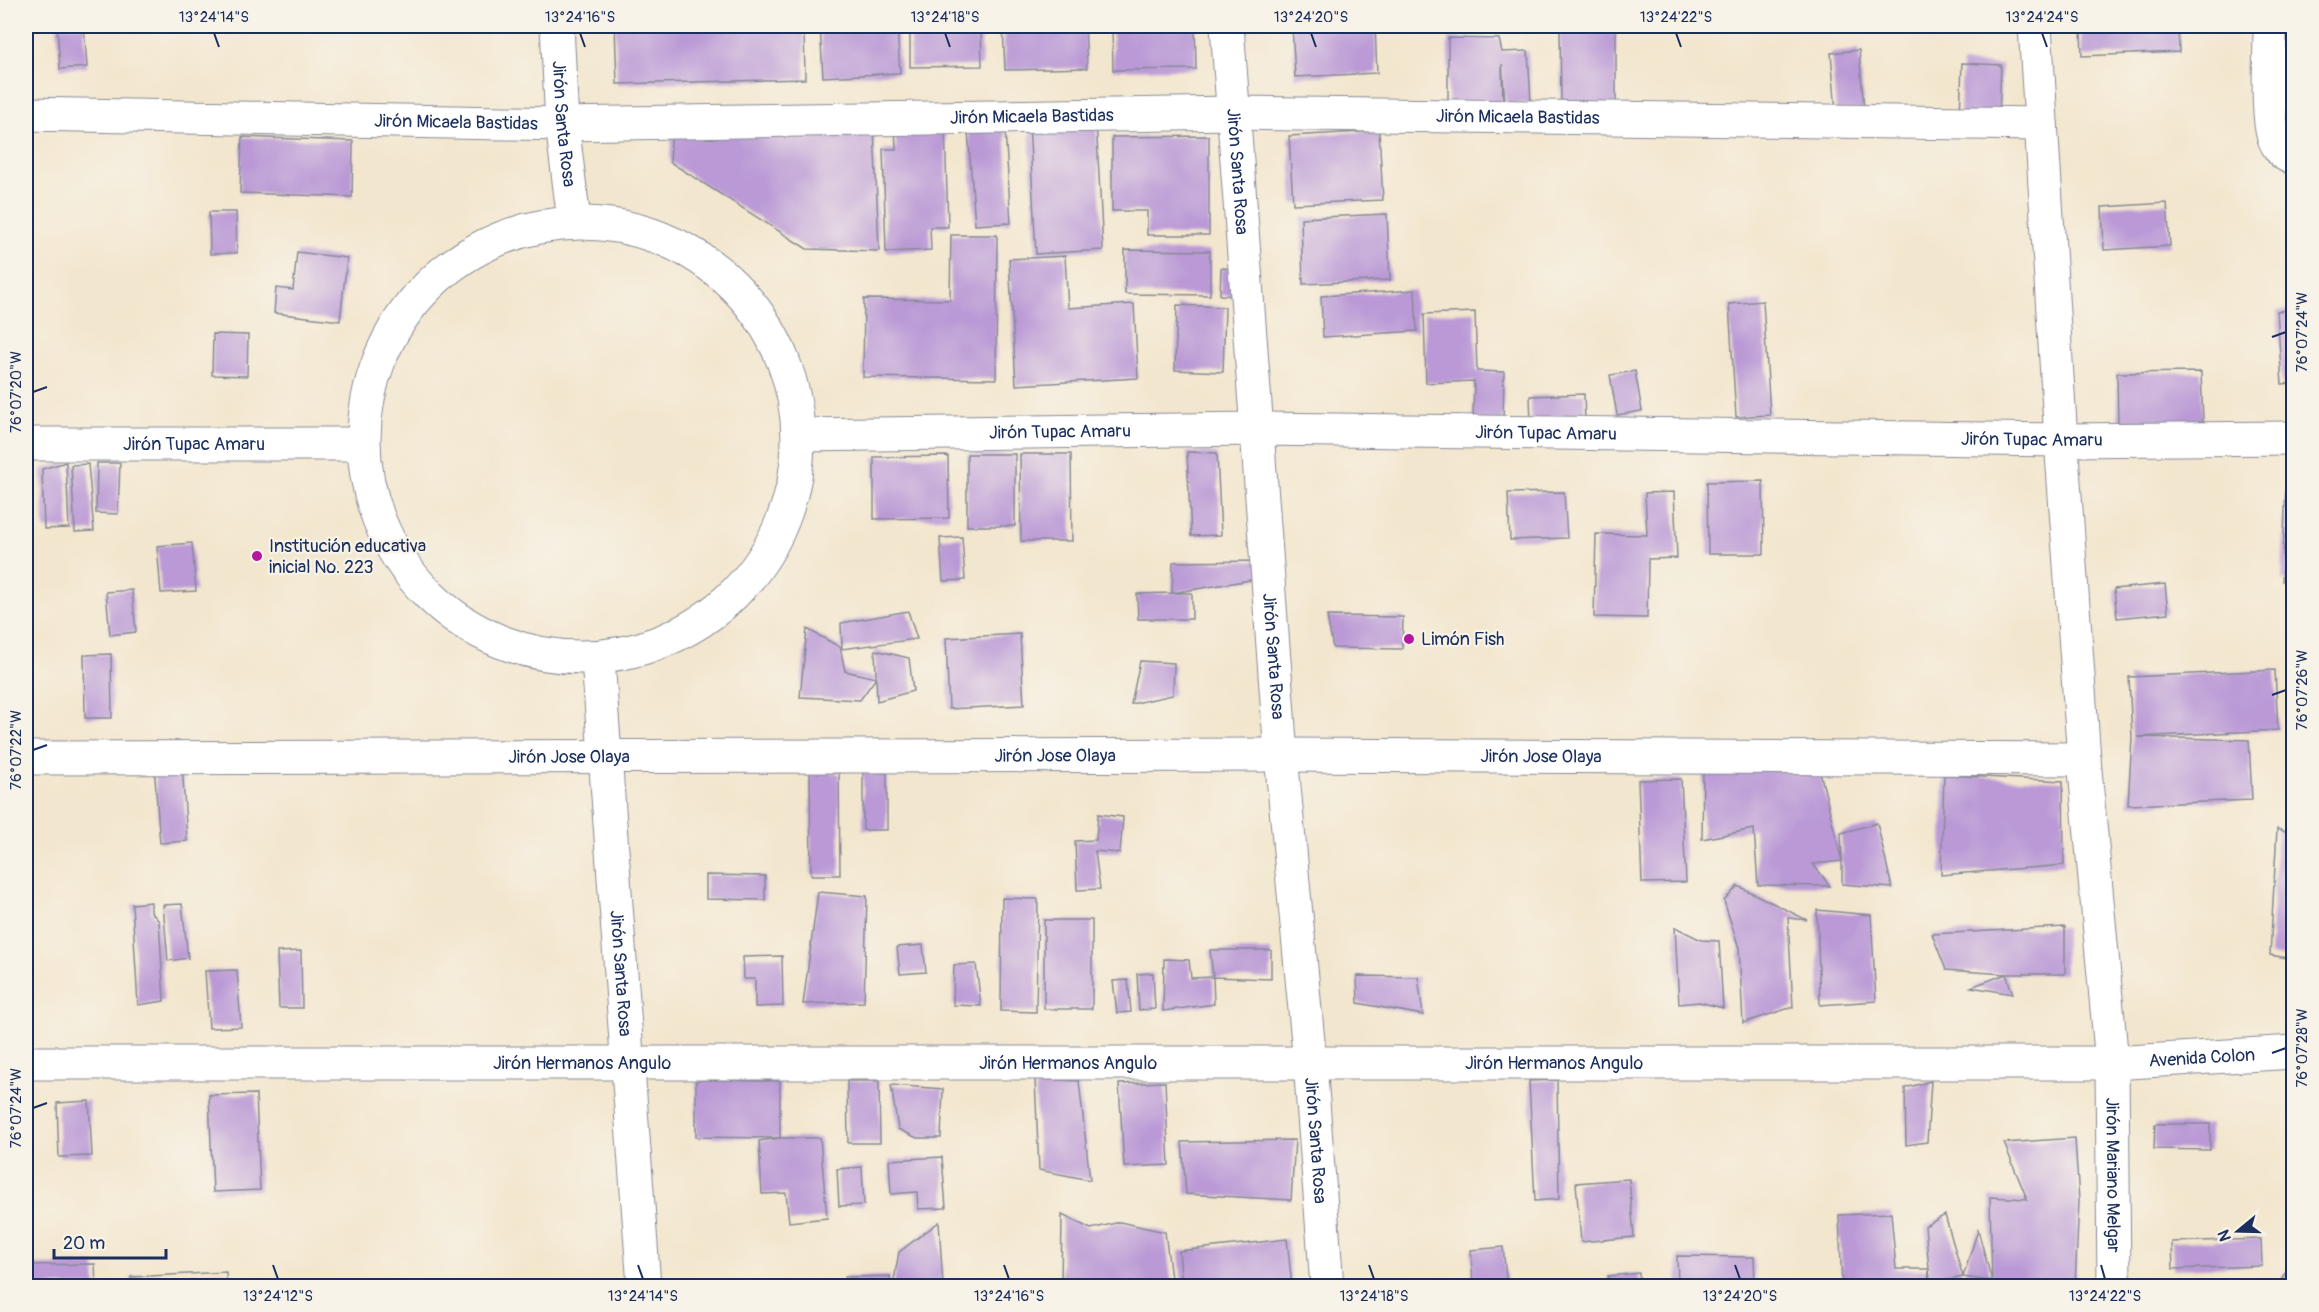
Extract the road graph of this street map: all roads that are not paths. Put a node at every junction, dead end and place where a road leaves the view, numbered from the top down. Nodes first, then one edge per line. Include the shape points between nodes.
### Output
1 (557, 26) edge
2 (1227, 26) edge
3 (2035, 26) edge
4 (2270, 26) edge
5 (1233, 113) junction
6 (26, 114) edge
7 (562, 124) junction
8 (2041, 124) junction
9 (2294, 158) edge
10 (574, 221) junction
11 (1255, 429) junction
12 (799, 435) junction
13 (2294, 438) edge
14 (2061, 440) junction
15 (26, 444) edge
16 (362, 444) junction
17 (598, 660) junction
18 (1281, 755) junction
19 (605, 757) junction
20 (26, 758) edge
21 (2084, 759) junction
22 (2294, 1052) edge
23 (628, 1063) junction
24 (1310, 1063) junction
25 (2112, 1063) junction
26 (26, 1064) edge
27 (644, 1287) edge
28 (1327, 1287) edge
29 (2114, 1287) edge

1 - 7 street, Jirón Santa Rosa
2 - 5 street, Jirón Santa Rosa
3 - 8 street, Jirón Mariano Melgar
4 - 9 street via 2272,130 2278,147
5 - 7 street, Jirón Micaela Bastidas
5 - 8 street, Jirón Micaela Bastidas
5 - 11 street, Jirón Santa Rosa
6 - 7 street, Jirón Micaela Bastidas
7 - 10 street, Jirón Santa Rosa
8 - 14 street, Jirón Mariano Melgar
10 - 12 street via 657,235 730,281 780,351
10 - 16 street via 491,240 422,289 376,361
11 - 12 street, Jirón Tupac Amaru
11 - 14 street, Jirón Tupac Amaru
11 - 18 street, Jirón Santa Rosa
12 - 17 street via 786,517 744,588 678,638
13 - 14 street, Jirón Tupac Amaru
14 - 21 street, Jirón Mariano Melgar
15 - 16 street, Jirón Tupac Amaru
16 - 17 street via 382,531 434,603 510,648
17 - 19 street, Jirón Santa Rosa
18 - 19 street, Jirón Jose Olaya
18 - 21 street, Jirón Jose Olaya
18 - 24 street, Jirón Santa Rosa
19 - 20 street, Jirón Jose Olaya
19 - 23 street, Jirón Santa Rosa
21 - 25 street, Jirón Mariano Melgar
22 - 25 street, Avenida Colon
23 - 24 street, Jirón Hermanos Angulo
23 - 26 street, Jirón Hermanos Angulo
23 - 27 street, Jirón Santa Rosa
24 - 25 street, Jirón Hermanos Angulo
24 - 28 street, Jirón Santa Rosa
25 - 29 street, Jirón Mariano Melgar

